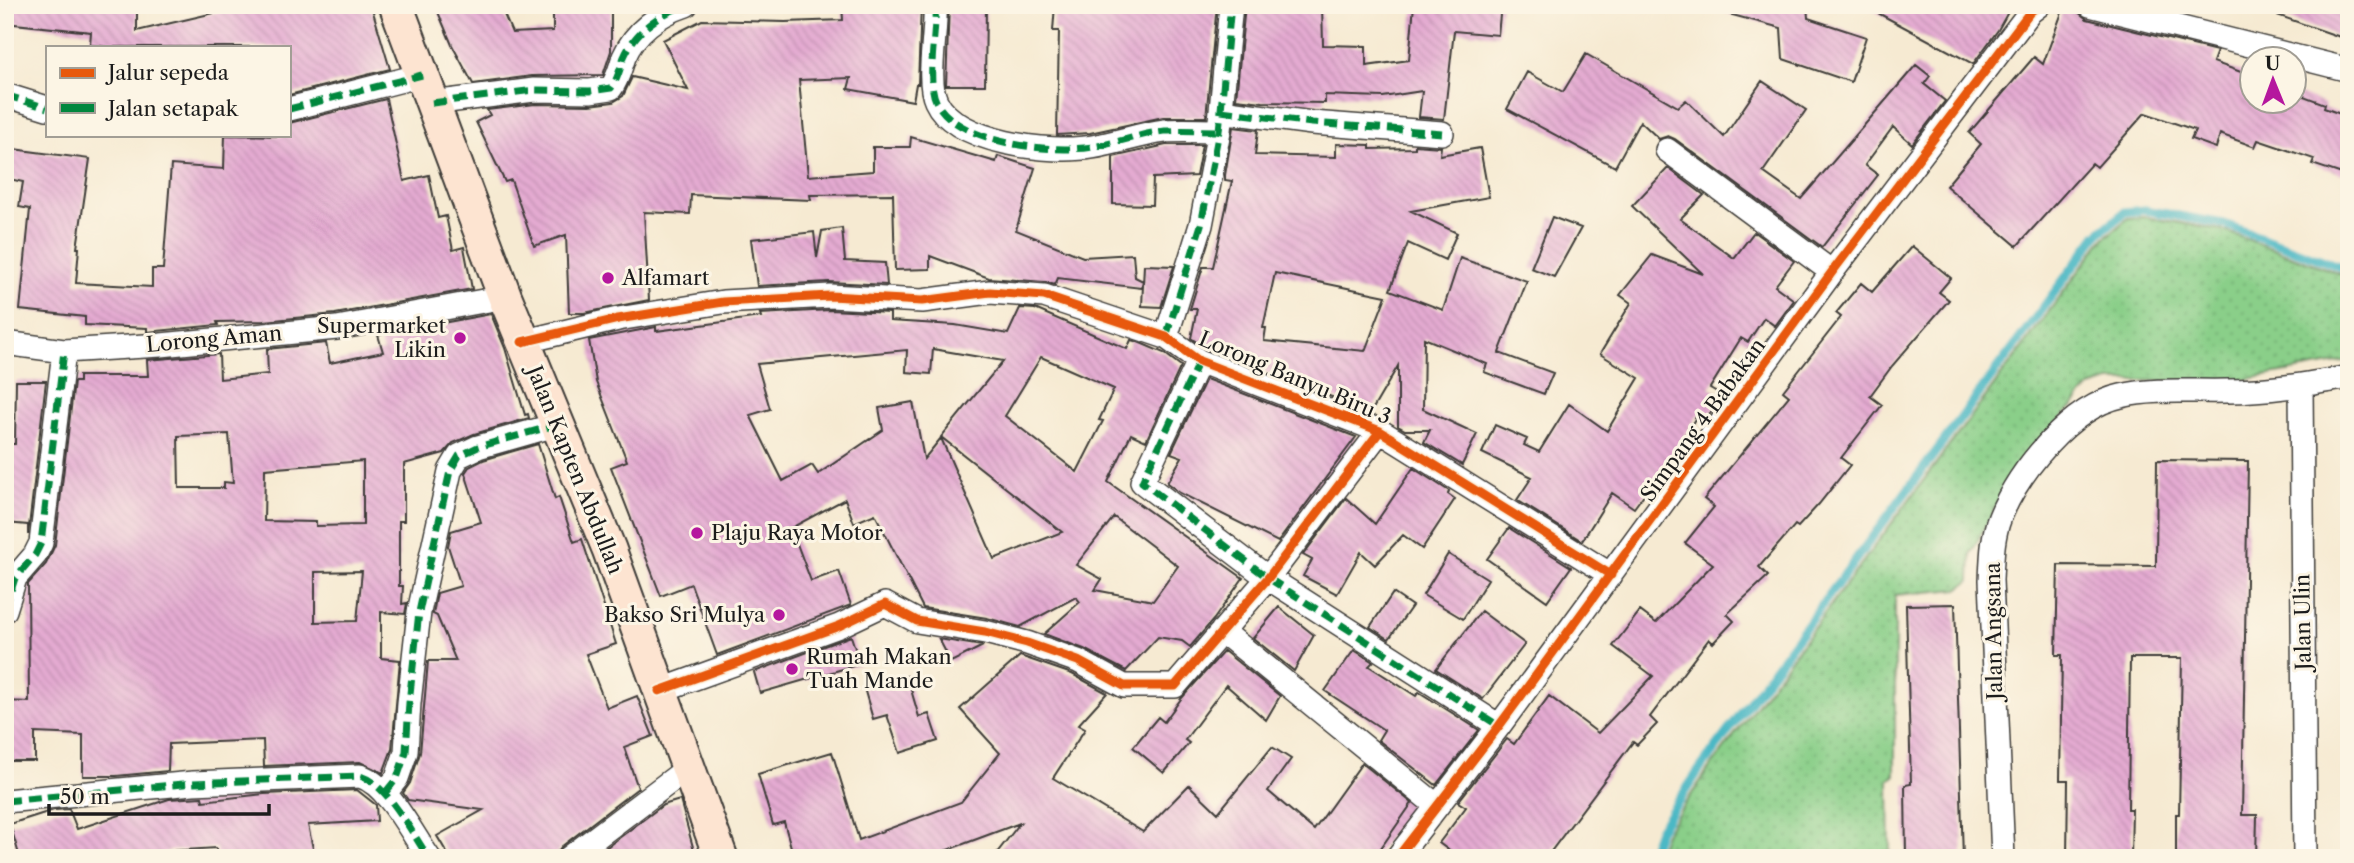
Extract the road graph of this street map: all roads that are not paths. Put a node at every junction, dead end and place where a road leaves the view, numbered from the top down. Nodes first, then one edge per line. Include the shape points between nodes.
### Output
1 (396, 5) edge
2 (686, 5) edge
3 (935, 5) edge
4 (1231, 5) edge
5 (2039, 5) edge
6 (2090, 5) edge
7 (652, 14) edge
8 (2349, 70) edge
9 (427, 89) junction
10 (5, 95) edge
11 (46, 108) edge
12 (290, 109) edge
13 (1220, 121) junction
14 (1442, 134) dead end
15 (1667, 150) dead end
16 (1832, 272) junction
17 (505, 297) junction
18 (1166, 337) junction
19 (523, 342) junction
20 (5, 343) edge
21 (64, 351) junction
22 (1199, 361) junction
23 (2349, 377) edge
24 (2301, 385) junction
25 (559, 424) junction
26 (1380, 430) junction
27 (1611, 575) junction
28 (1268, 578) junction
29 (5, 610) edge
30 (1222, 631) junction
31 (659, 691) junction
32 (1499, 726) junction
33 (688, 768) junction
34 (385, 793) junction
35 (5, 801) edge
36 (1437, 806) junction
37 (429, 858) edge
38 (569, 858) edge
39 (720, 858) edge
40 (1397, 858) edge
41 (2003, 858) edge
42 (2305, 858) edge

1 - 9 main road, Jalan Kapten Abdullah
2 - 7 street
3 - 13 street via 935,99 949,120 971,131 1054,149 1091,147
4 - 13 street
5 - 16 street, Simpang 4 Babakan
6 - 8 street
7 - 9 street via 630,45 611,88
9 - 12 street
9 - 17 main road, Jalan Kapten Abdullah
10 - 11 street
13 - 14 street
13 - 18 street via 1201,225
15 - 16 street
16 - 27 street, Simpang 4 Babakan
17 - 19 main road, Jalan Kapten Abdullah
17 - 21 street, Lorong Aman via 337,328
18 - 19 street, Lorong Banyu Biru 3 via 1044,296 990,292 922,301 830,296 723,302 618,319
18 - 22 street, Lorong Banyu Biru 3
19 - 25 main road, Jalan Kapten Abdullah
20 - 21 street, Lorong Aman
21 - 29 street via 41,543 15,578
22 - 26 street, Lorong Banyu Biru 3
22 - 28 street via 1142,482
23 - 24 street, Jalan Angsana
24 - 41 street, Jalan Angsana via 2143,392 2104,401 2057,435 2019,481 1999,519 1991,580
24 - 42 street, Jalan Ulin
25 - 31 main road, Jalan Kapten Abdullah
25 - 34 street via 478,447 459,456 450,471 419,612 406,752 397,778
26 - 27 street, Lorong Banyu Biru 3
26 - 28 street
27 - 32 street, Simpang 4 Babakan
28 - 30 street
28 - 32 street
30 - 31 street via 1175,686 1124,686 1078,661 1027,643 917,621 885,604 839,626
30 - 36 street
31 - 33 main road, Jalan Kapten Abdullah
32 - 36 street, Simpang 4 Babakan
33 - 38 street
33 - 39 main road, Jalan Kapten Abdullah
34 - 35 street via 360,776 193,783
34 - 37 street
36 - 40 street, Simpang 4 Babakan

